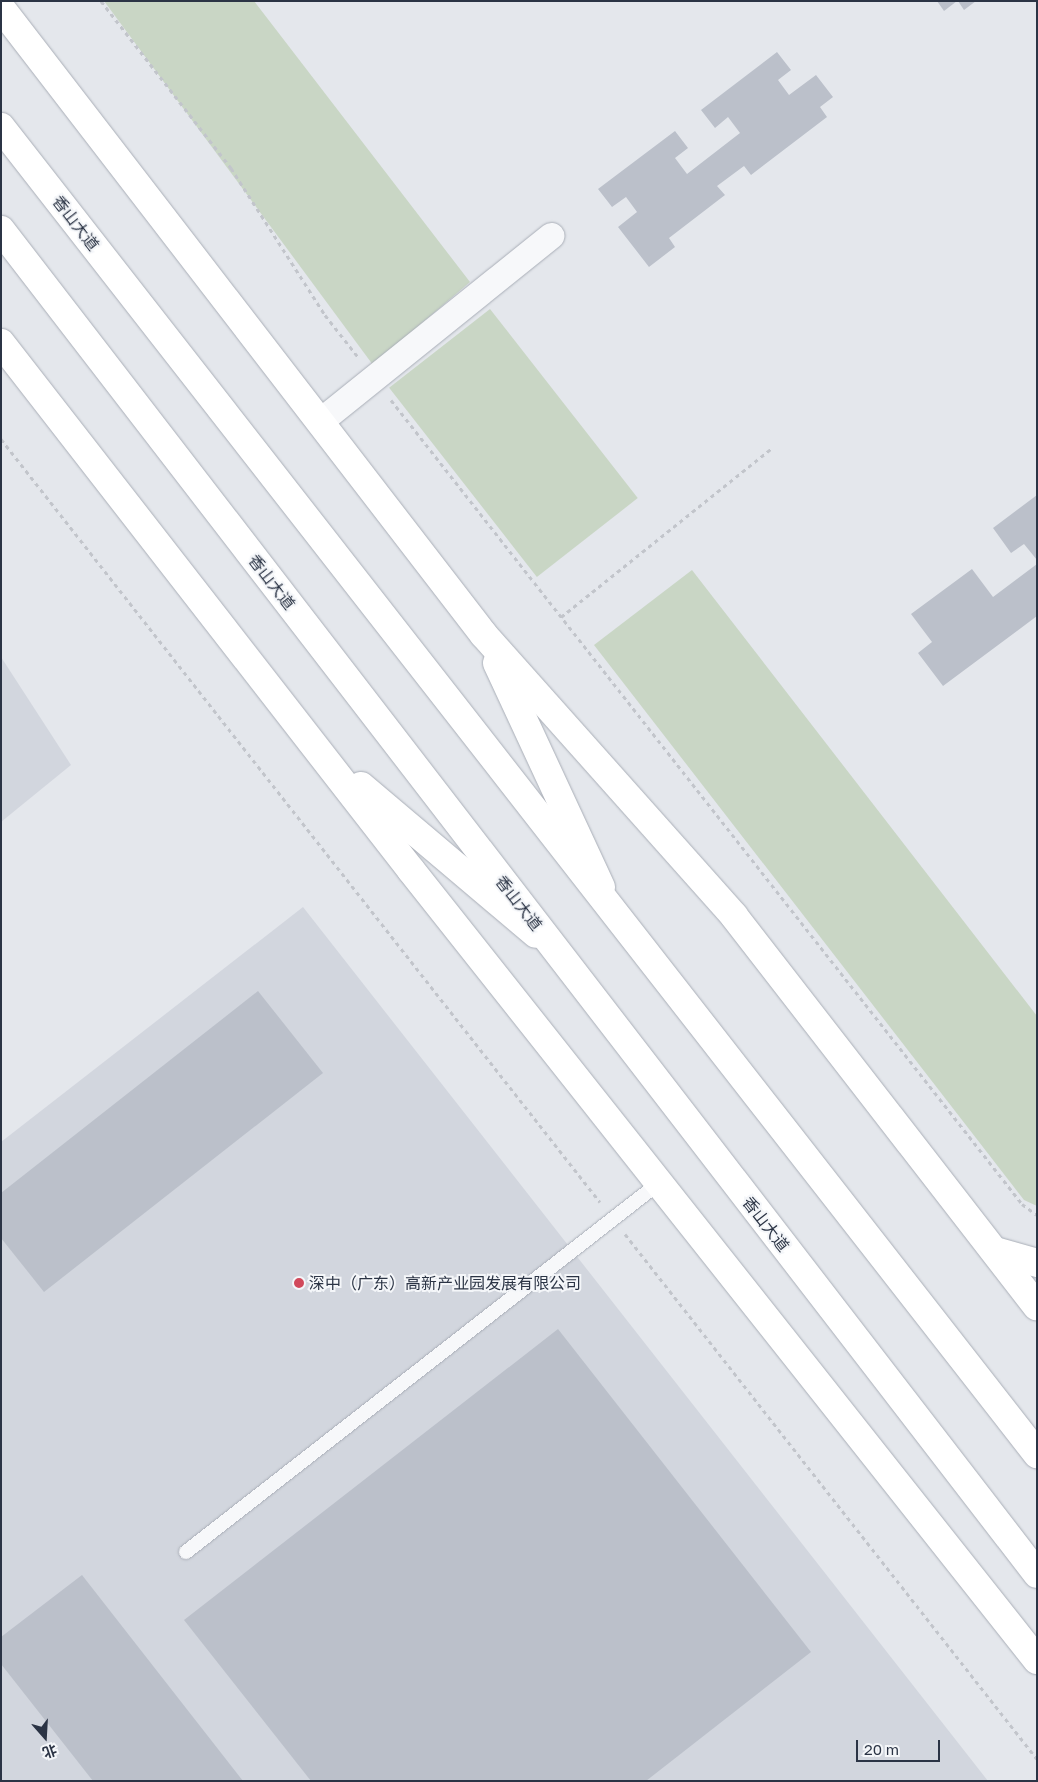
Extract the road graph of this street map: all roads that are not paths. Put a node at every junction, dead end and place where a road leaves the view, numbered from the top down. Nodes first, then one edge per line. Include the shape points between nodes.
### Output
1 (2, 12) edge
2 (1, 128) edge
3 (1, 230) edge
4 (551, 236) dead end
5 (1, 342) edge
6 (320, 422) junction
7 (484, 635) junction
8 (319, 751) junction
9 (611, 909) junction
10 (554, 949) junction
11 (659, 1183) junction
12 (995, 1251) junction
13 (1037, 1263) edge
14 (1037, 1306) edge
15 (1037, 1454) edge
16 (186, 1552) dead end
17 (1037, 1574) edge
18 (1037, 1660) edge

1 - 6 main road
2 - 9 main road, 香山大道
3 - 10 main road, 香山大道
4 - 6 street
5 - 8 main road
6 - 7 main road
7 - 9 main road
7 - 12 main road via 734,916
8 - 10 main road
8 - 11 main road
9 - 15 main road, 香山大道
10 - 17 main road, 香山大道
11 - 16 lane
11 - 18 main road
12 - 13 main road
12 - 14 main road

